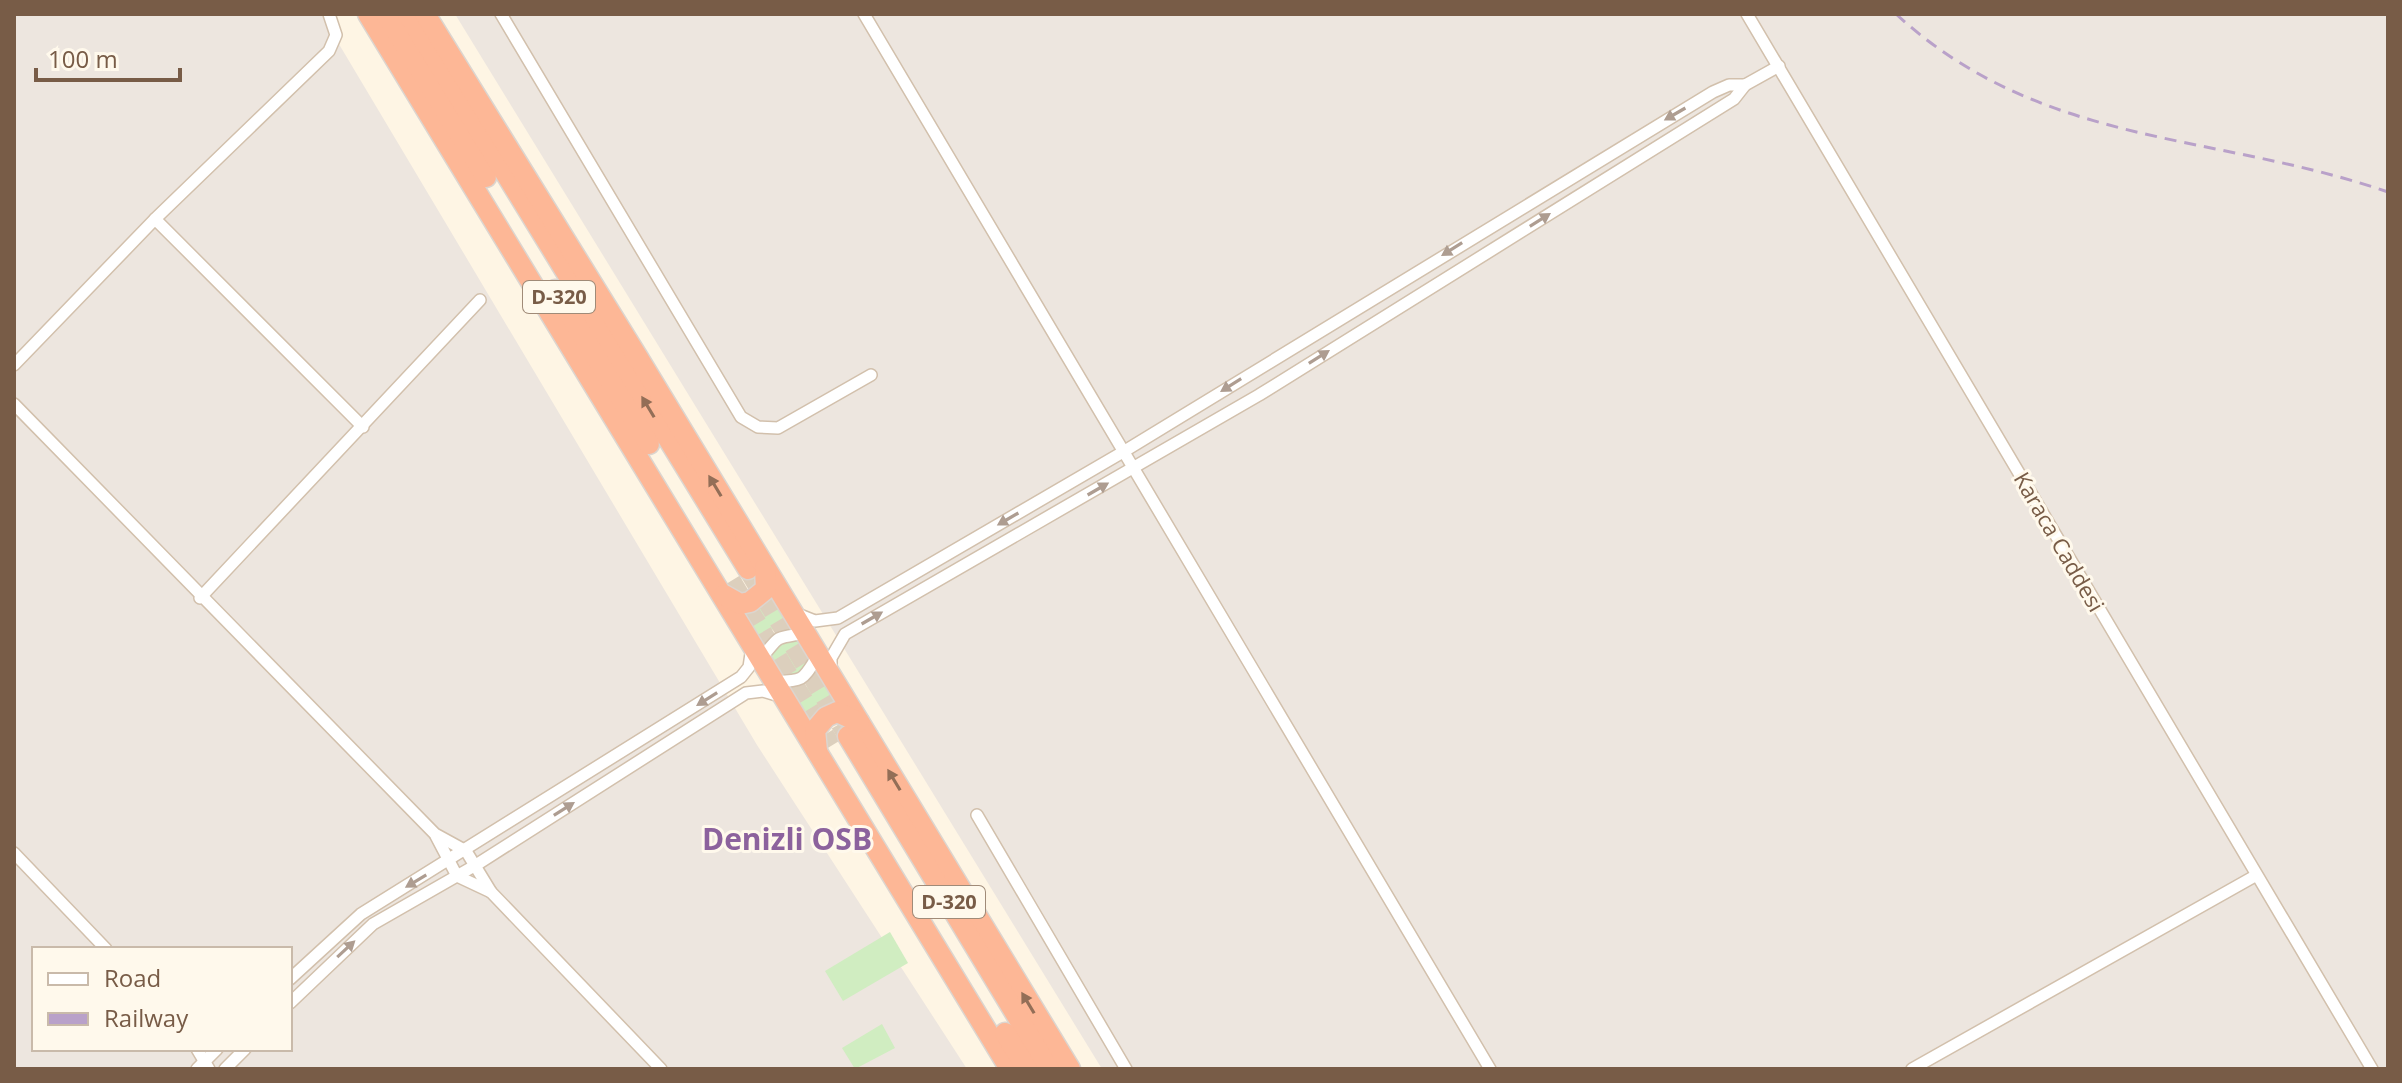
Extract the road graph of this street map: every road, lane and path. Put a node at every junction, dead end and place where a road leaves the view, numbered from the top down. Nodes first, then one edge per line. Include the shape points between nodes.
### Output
1 (329, 14) edge
2 (368, 14) edge
3 (386, 14) edge
4 (408, 14) edge
5 (425, 14) edge
6 (501, 14) edge
7 (864, 14) edge
8 (1747, 14) edge
9 (1779, 66) junction
10 (1745, 85) junction
11 (155, 219) junction
12 (480, 300) dead end
13 (14, 365) edge
14 (871, 375) dead end
15 (14, 404) edge
16 (363, 427) junction
17 (1123, 452) junction
18 (1133, 470) junction
19 (742, 578) junction
20 (200, 598) junction
21 (791, 610) junction
22 (838, 618) junction
23 (804, 634) junction
24 (845, 634) junction
25 (757, 651) junction
26 (818, 655) junction
27 (741, 677) junction
28 (831, 677) junction
29 (780, 689) junction
30 (746, 693) junction
31 (839, 739) junction
32 (977, 815) dead end
33 (435, 834) junction
34 (466, 851) junction
35 (14, 853) edge
36 (448, 862) junction
37 (476, 865) junction
38 (457, 876) junction
39 (2255, 876) junction
40 (491, 892) junction
41 (104, 947) edge
42 (292, 977) edge
43 (292, 1001) edge
44 (216, 1051) edge
45 (243, 1051) edge
46 (203, 1067) edge
47 (230, 1067) edge
48 (661, 1069) edge
49 (1010, 1069) edge
50 (1027, 1069) edge
51 (1049, 1069) edge
52 (1070, 1069) edge
53 (1126, 1069) edge
54 (1490, 1069) edge
55 (1912, 1069) edge
56 (2372, 1069) edge

1 - 11 street via 336,35 329,51
2 - 19 highway
3 - 19 highway, D-320
19 -> 4 highway, D-320
19 -> 5 highway
6 - 14 street via 741,417 758,427 778,428
7 - 17 street
8 - 9 street, Karaca Caddesi
9 - 10 street
9 - 39 street, Karaca Caddesi
10 -> 17 street via 1713,92 1604,155
18 -> 10 street via 1734,99
11 - 13 street
11 - 16 street
12 - 16 street
15 - 20 street
16 - 20 street
17 - 18 street
17 -> 22 street
24 -> 18 street
18 - 54 street
19 - 21 highway
19 - 25 highway
20 - 33 street
21 - 22 street via 815,621
21 - 23 highway
22 - 23 street
23 - 25 street via 781,635
23 - 26 highway
24 - 26 street
24 - 28 street via 831,658
25 - 27 street
25 - 27 street
25 - 29 highway
26 - 28 highway
26 - 29 street via 805,677
27 -> 34 street
28 - 31 highway
29 - 30 street
29 - 30 street
29 - 31 highway
37 -> 30 street
31 - 49 highway
31 - 50 highway, D-320
31 - 51 highway, D-320
52 -> 31 highway
32 - 53 street
33 - 34 street
33 - 36 street
34 - 36 street
34 - 37 street
35 - 41 street
36 - 38 street
36 -> 42 street via 361,914
37 - 38 street
37 - 40 street
38 - 40 street
43 -> 38 street via 373,924
39 - 55 street
39 - 56 street, Karaca Caddesi
40 - 48 street
44 - 46 street
45 - 47 street

